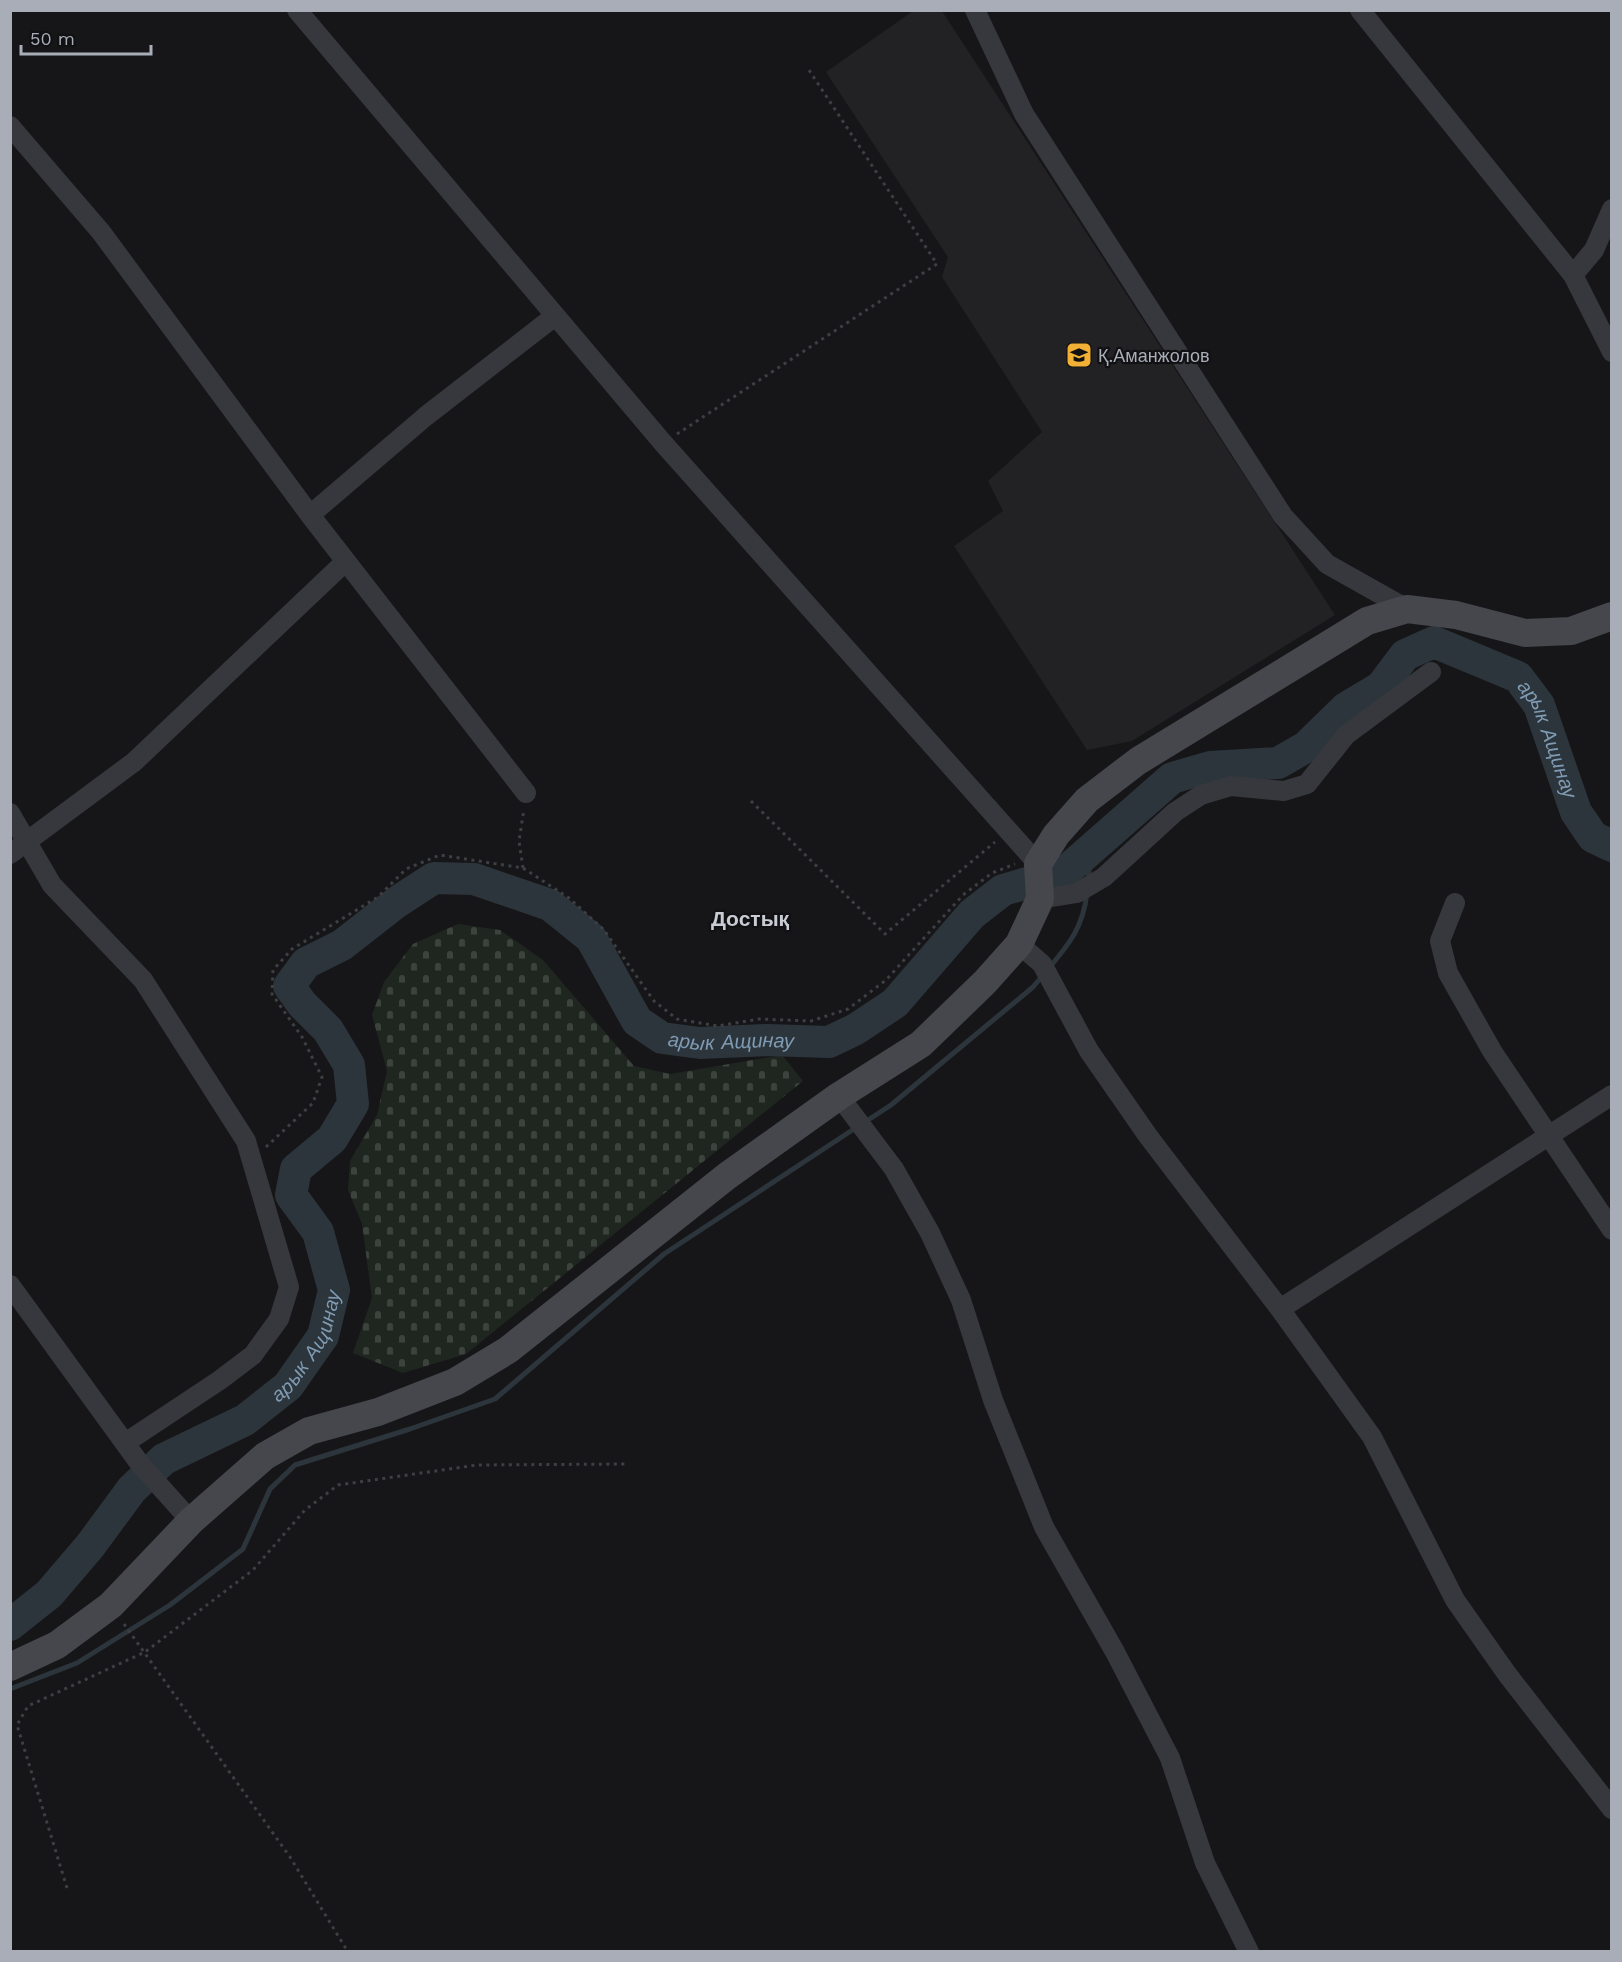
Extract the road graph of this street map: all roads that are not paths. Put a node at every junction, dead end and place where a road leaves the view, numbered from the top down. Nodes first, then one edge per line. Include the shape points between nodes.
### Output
1 (297, 10) edge
2 (975, 10) edge
3 (1360, 10) edge
4 (10, 126) edge
5 (1611, 209) edge
6 (1573, 275) junction
7 (555, 315) junction
8 (1611, 352) edge
9 (310, 515) junction
10 (346, 561) junction
11 (1407, 609) junction
12 (1611, 616) edge
13 (1431, 672) dead end
14 (526, 793) road end
15 (10, 813) edge
16 (26, 842) junction
17 (10, 854) edge
18 (1038, 864) junction
19 (1040, 899) junction
20 (1455, 903) dead end
21 (1019, 944) junction
22 (1611, 1095) edge
23 (839, 1096) junction
24 (1548, 1136) junction
25 (1611, 1230) edge
26 (10, 1285) edge
27 (1280, 1309) junction
28 (124, 1443) junction
29 (191, 1521) junction
30 (10, 1667) edge
31 (1611, 1809) edge
32 (1249, 1952) edge

1 - 7 street
2 - 11 street via 1024,114 1283,516 1327,564
3 - 6 street
4 - 9 street via 101,232
5 - 6 street via 1594,250
6 - 8 street
7 - 9 street via 426,416
7 - 18 street via 663,443
9 - 10 street
10 - 14 street
10 - 16 street via 134,762
11 - 12 main road via 1456,615 1525,633 1571,631
11 - 18 main road via 1367,621 1138,761 1088,800 1056,835
13 - 19 street via 1346,735 1307,784 1284,791 1231,786 1201,795 1175,812 1104,877 1077,893
15 - 16 street
16 - 17 street
16 - 28 street via 52,885 143,980 246,1141 289,1287 279,1319 253,1355
18 - 19 main road
19 - 21 main road
20 - 24 street via 1440,941 1449,973 1492,1051
21 - 23 main road via 921,1044
21 - 27 street via 1042,964 1089,1051 1148,1136
22 - 24 street
23 - 29 main road via 727,1176 508,1350 455,1382 378,1412 309,1431 265,1456
23 - 32 street via 894,1169 930,1233 957,1290 993,1400 1044,1527 1170,1758 1205,1863
24 - 25 street
24 - 27 street
26 - 28 street
27 - 31 street via 1372,1437 1455,1600
28 - 29 street
29 - 30 main road via 111,1605 57,1646

